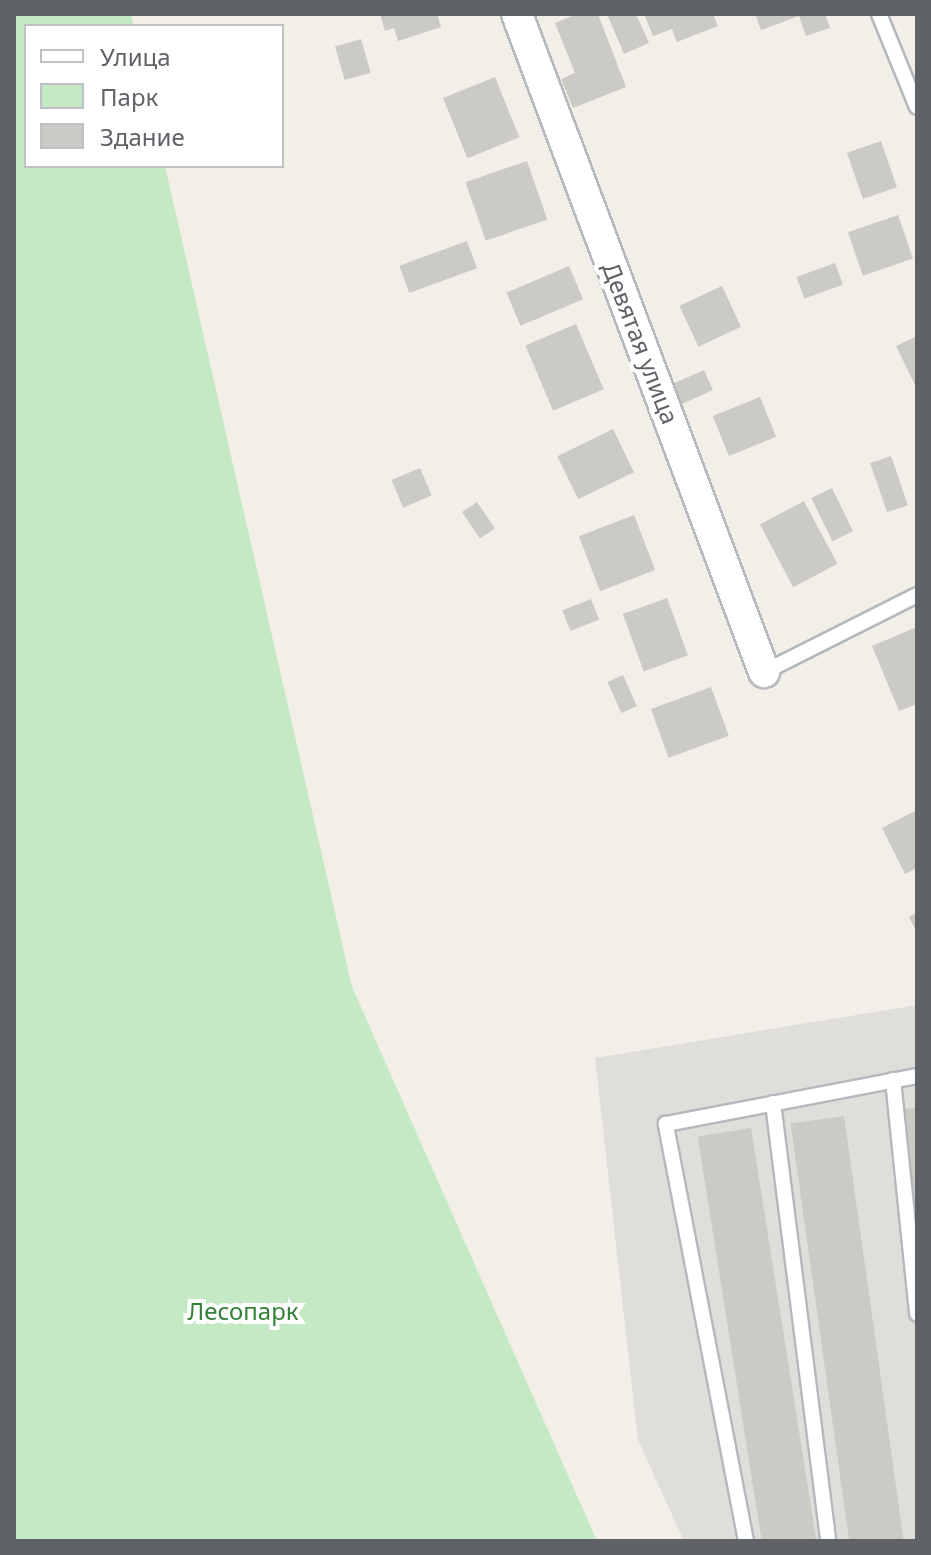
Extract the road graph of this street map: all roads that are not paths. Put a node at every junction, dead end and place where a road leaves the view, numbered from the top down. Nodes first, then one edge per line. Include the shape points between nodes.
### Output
1 (517, 14) edge
2 (879, 14) edge
3 (917, 107) edge
4 (917, 595) edge
5 (764, 672) joint
6 (917, 1076) edge
7 (893, 1080) junction
8 (773, 1103) junction
9 (917, 1314) edge
10 (746, 1541) edge
11 (828, 1541) edge

1 - 5 street, Девятая улица
2 - 3 lane
4 - 5 lane
6 - 7 lane
7 - 8 lane
7 - 9 lane
8 - 10 lane via 666,1124
8 - 11 lane

